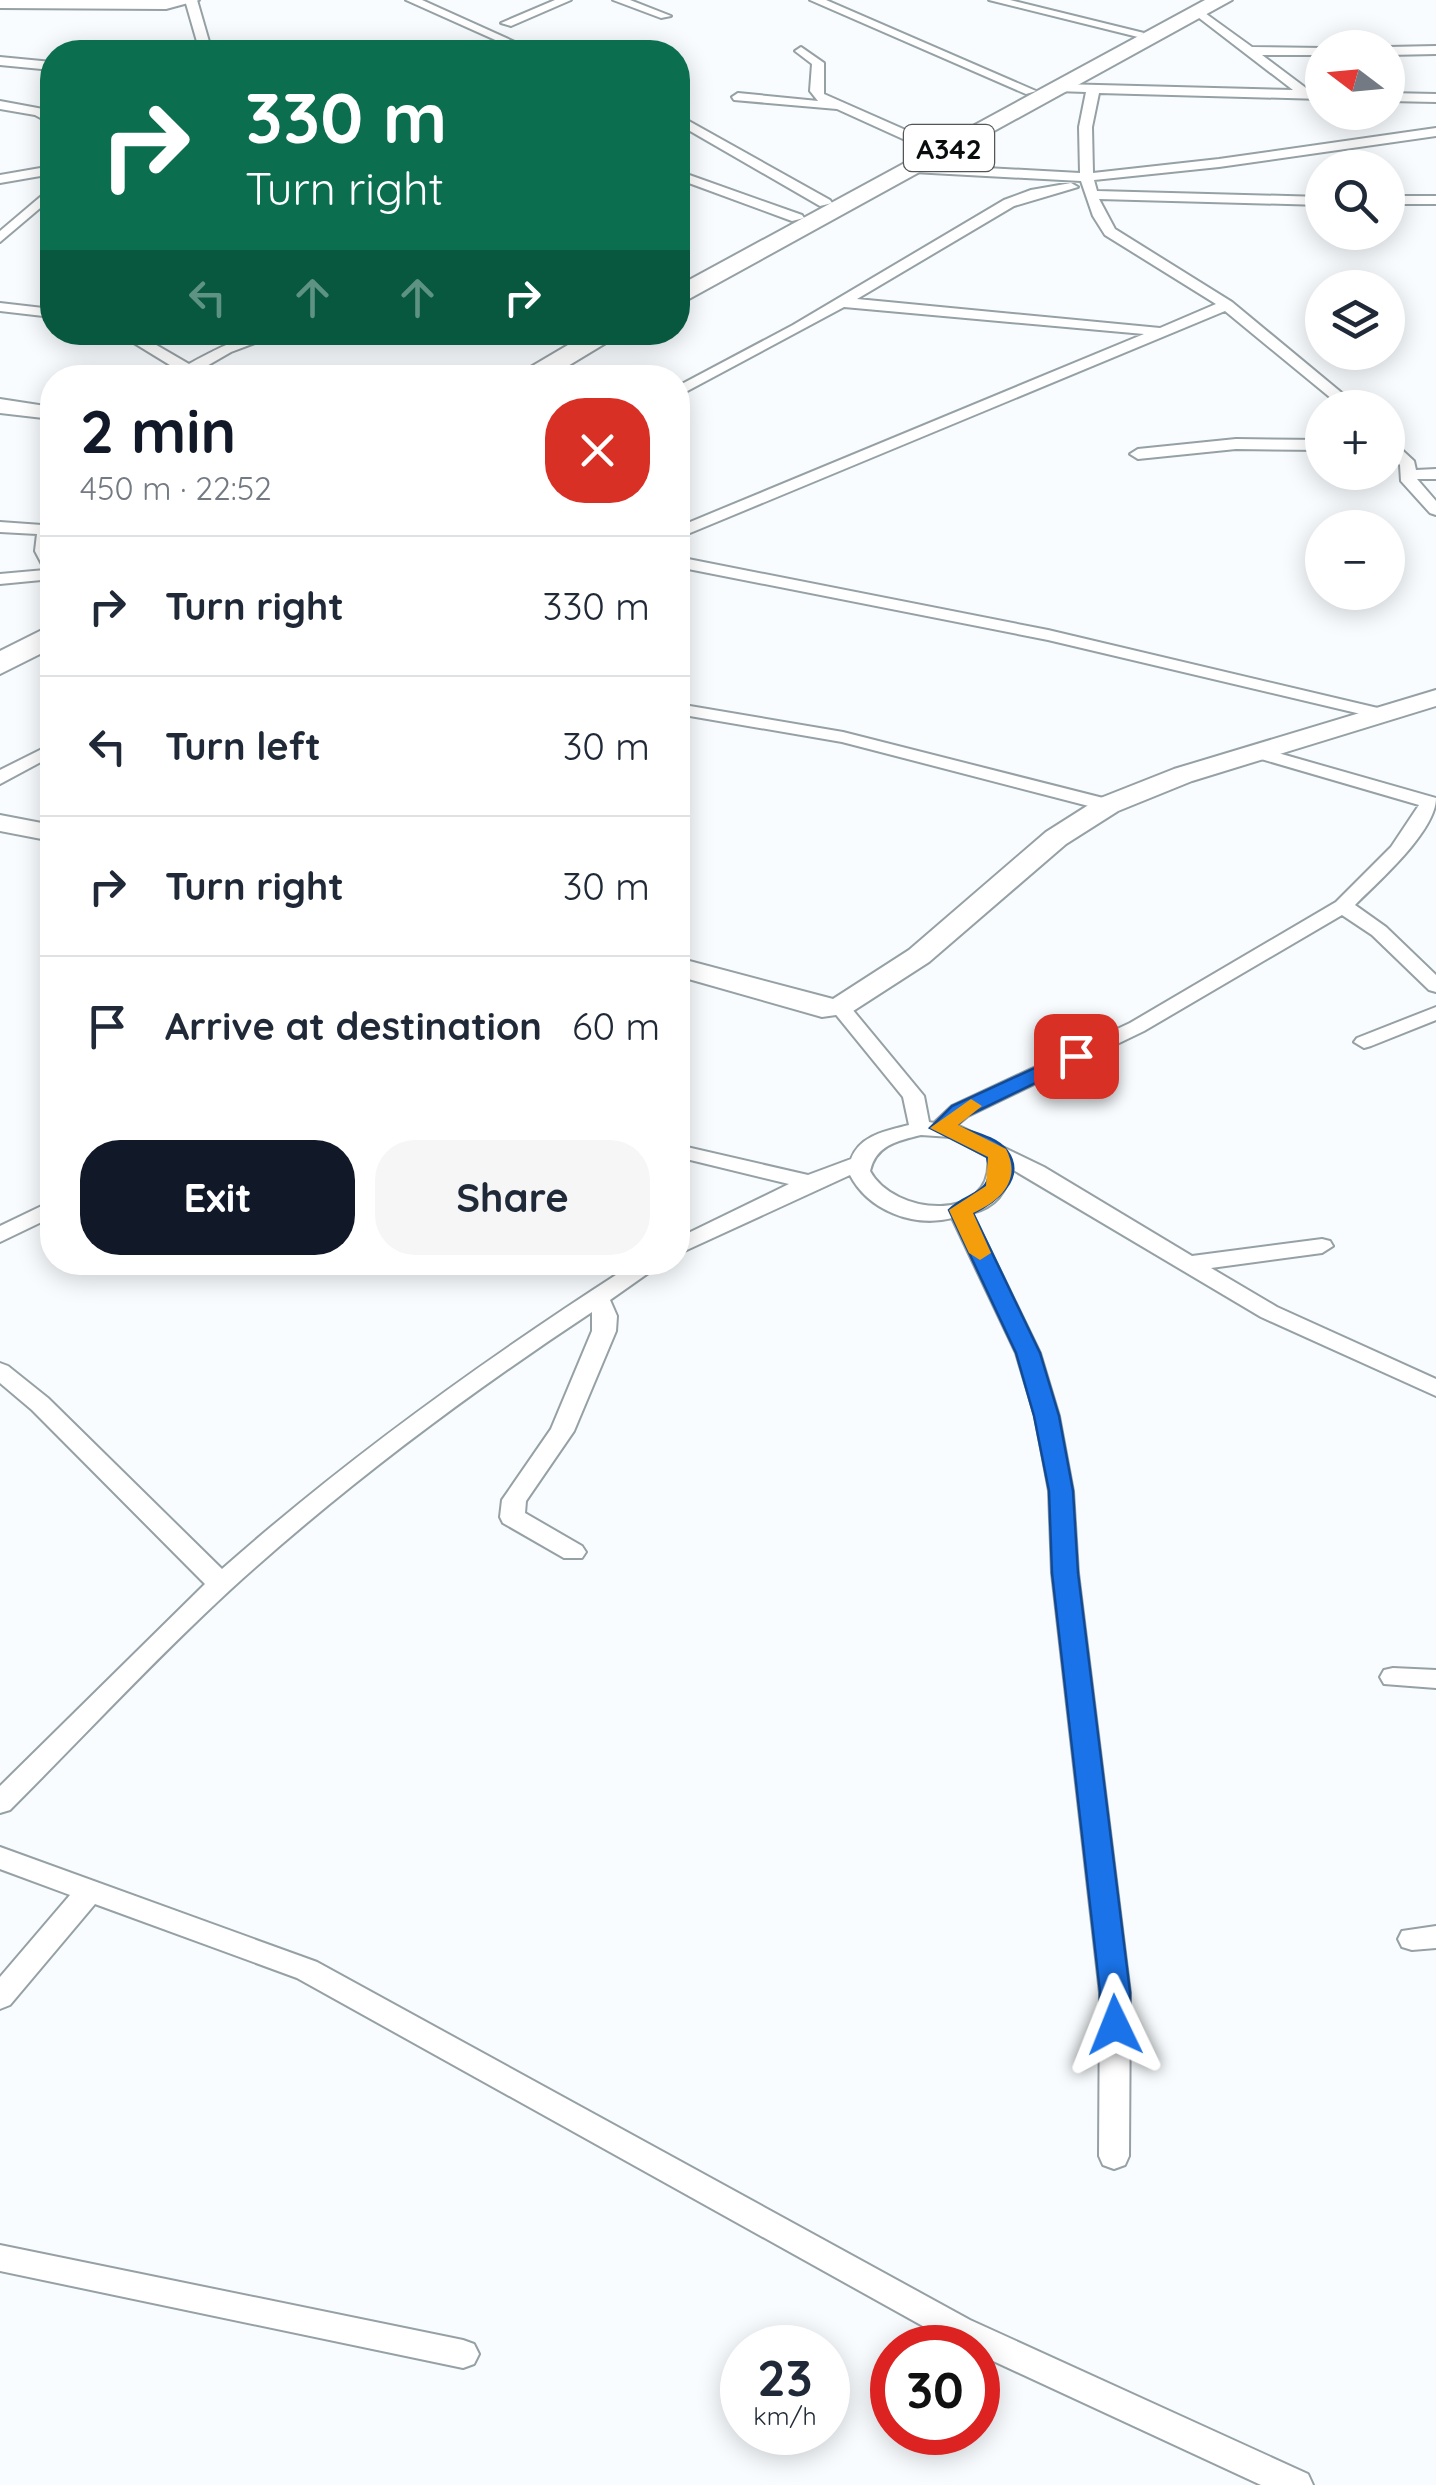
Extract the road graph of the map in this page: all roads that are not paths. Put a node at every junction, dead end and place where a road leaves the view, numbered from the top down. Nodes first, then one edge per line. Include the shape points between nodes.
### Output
1 (191, 0) edge
2 (412, 0) edge
3 (523, 0) edge
4 (565, 0) edge
5 (619, 0) edge
6 (816, 0) edge
7 (995, 0) edge
8 (0, 4) edge
9 (1206, 4) edge
10 (542, 9) junction
11 (665, 16) dead end
12 (507, 23) dead end
13 (1138, 33) junction
14 (203, 40) edge
15 (504, 40) edge
16 (1436, 50) edge
17 (801, 51) dead end
18 (1249, 51) junction
19 (1305, 51) edge
20 (1405, 51) edge
21 (0, 61) edge
22 (40, 65) edge
23 (1060, 88) junction
24 (1030, 91) junction
25 (1094, 91) junction
26 (1305, 93) edge
27 (1305, 95) edge
28 (738, 97) dead end
29 (1405, 97) edge
30 (1436, 98) edge
31 (0, 106) edge
32 (843, 107) junction
33 (40, 113) edge
34 (690, 126) edge
35 (1436, 132) edge
36 (930, 146) junction
37 (912, 168) junction
38 (40, 172) edge
39 (0, 179) edge
40 (690, 179) edge
41 (1089, 185) junction
42 (1305, 200) edge
43 (1405, 200) edge
44 (1436, 200) edge
45 (40, 202) edge
46 (825, 202) junction
47 (797, 218) junction
48 (0, 238) edge
49 (690, 276) edge
50 (690, 290) edge
51 (839, 302) junction
52 (1227, 305) junction
53 (0, 306) edge
54 (40, 311) edge
55 (1158, 331) junction
56 (141, 345) edge
57 (238, 345) edge
58 (562, 345) edge
59 (586, 345) edge
60 (169, 365) edge
61 (197, 365) edge
62 (525, 365) edge
63 (550, 365) edge
64 (690, 385) edge
65 (1331, 390) edge
66 (0, 406) edge
67 (40, 411) edge
68 (1305, 445) edge
69 (1138, 454) dead end
70 (1405, 461) edge
71 (1436, 474) edge
72 (1408, 475) junction
73 (1436, 510) edge
74 (40, 526) edge
75 (0, 528) edge
76 (690, 528) edge
77 (690, 564) edge
78 (40, 573) edge
79 (0, 580) edge
80 (40, 629) edge
81 (40, 642) edge
82 (0, 651) edge
83 (0, 664) edge
84 (1436, 698) edge
85 (690, 711) edge
86 (1382, 714) junction
87 (1257, 752) junction
88 (40, 756) edge
89 (0, 778) edge
90 (1433, 804) edge
91 (1108, 805) junction
92 (0, 823) edge
93 (40, 830) edge
94 (1342, 906) junction
95 (690, 970) edge
96 (1436, 986) edge
97 (840, 1006) junction
98 (1436, 1013) edge
99 (1364, 1042) dead end
100 (930, 1128) junction
101 (690, 1154) edge
102 (998, 1154) junction
103 (858, 1164) junction
104 (810, 1182) junction
105 (960, 1210) junction
106 (40, 1214) edge
107 (0, 1236) edge
108 (690, 1242) edge
109 (1322, 1246) dead end
110 (1186, 1264) junction
111 (632, 1275) edge
112 (597, 1298) junction
113 (0, 1371) edge
114 (1436, 1388) edge
115 (573, 1552) dead end
116 (221, 1584) junction
117 (1393, 1677) dead end
118 (1436, 1678) edge
119 (0, 1802) edge
120 (0, 1858) edge
121 (90, 1890) junction
122 (0, 1997) edge
123 (1114, 2156) dead end
124 (0, 2258) edge
125 (463, 2354) dead end
126 (1296, 2485) edge

1 - 8 street
1 - 14 street
2 - 15 street
3 - 10 street
4 - 10 street
5 - 11 street
6 - 24 street
7 - 13 street
9 - 13 highway, A342
9 - 18 street
9 - 23 highway, A342
10 - 12 street
13 - 24 highway, A342
16 - 20 street
17 - 32 street via 818,63 820,96
18 - 19 street
18 - 26 street
21 - 22 street
23 - 25 street
23 - 37 highway, A342
24 - 36 highway, A342
25 - 27 street
25 - 41 street via 1084,126
28 - 32 street
29 - 30 street
31 - 33 street
32 - 36 street
34 - 46 street
35 - 41 street
36 - 46 highway, A342
37 - 41 street
37 - 50 highway, A342
38 - 39 street
40 - 47 street
41 - 42 street
41 - 51 street via 1010,203
41 - 52 street via 1100,218 1118,239
43 - 44 street
45 - 48 street
46 - 47 highway, A342
47 - 49 highway, A342
51 - 55 street
51 - 64 street
52 - 55 street
52 - 65 street
53 - 54 street
55 - 76 street
56 - 60 street
57 - 61 street
58 - 62 highway
59 - 63 highway
66 - 67 street
68 - 69 street
70 - 72 street
71 - 72 street
72 - 73 street
74 - 75 street
77 - 86 street via 1048,635
78 - 79 street
80 - 82 highway
81 - 83 highway
84 - 86 street
85 - 91 street via 843,737
86 - 87 street
87 - 90 street
87 - 91 street
88 - 89 street
90 - 94 street via 1398,851
91 - 97 street via 1056,838 919,956
92 - 93 street
94 - 96 street via 1380,931
94 - 100 street via 1137,1026
95 - 97 street via 822,1008
97 - 100 street via 913,1096
98 - 99 street
100 - 102 street via 956,1131
100 - 103 street via 898,1131 872,1143
101 - 104 street
102 - 105 street via 997,1187
102 - 110 street
103 - 104 street
103 - 105 street via 863,1185 886,1204 921,1214
104 - 108 street
105 - 123 street via 1028,1353 1061,1491 1115,1992
106 - 107 street
109 - 110 street
110 - 114 street via 1270,1312
111 - 112 street
112 - 115 street via 604,1331 562,1431 510,1511
112 - 116 street via 384,1447
113 - 116 street
116 - 119 street
117 - 118 street
120 - 121 street
121 - 122 street
121 - 126 street via 264,1952 356,1994 959,2330
124 - 125 street

